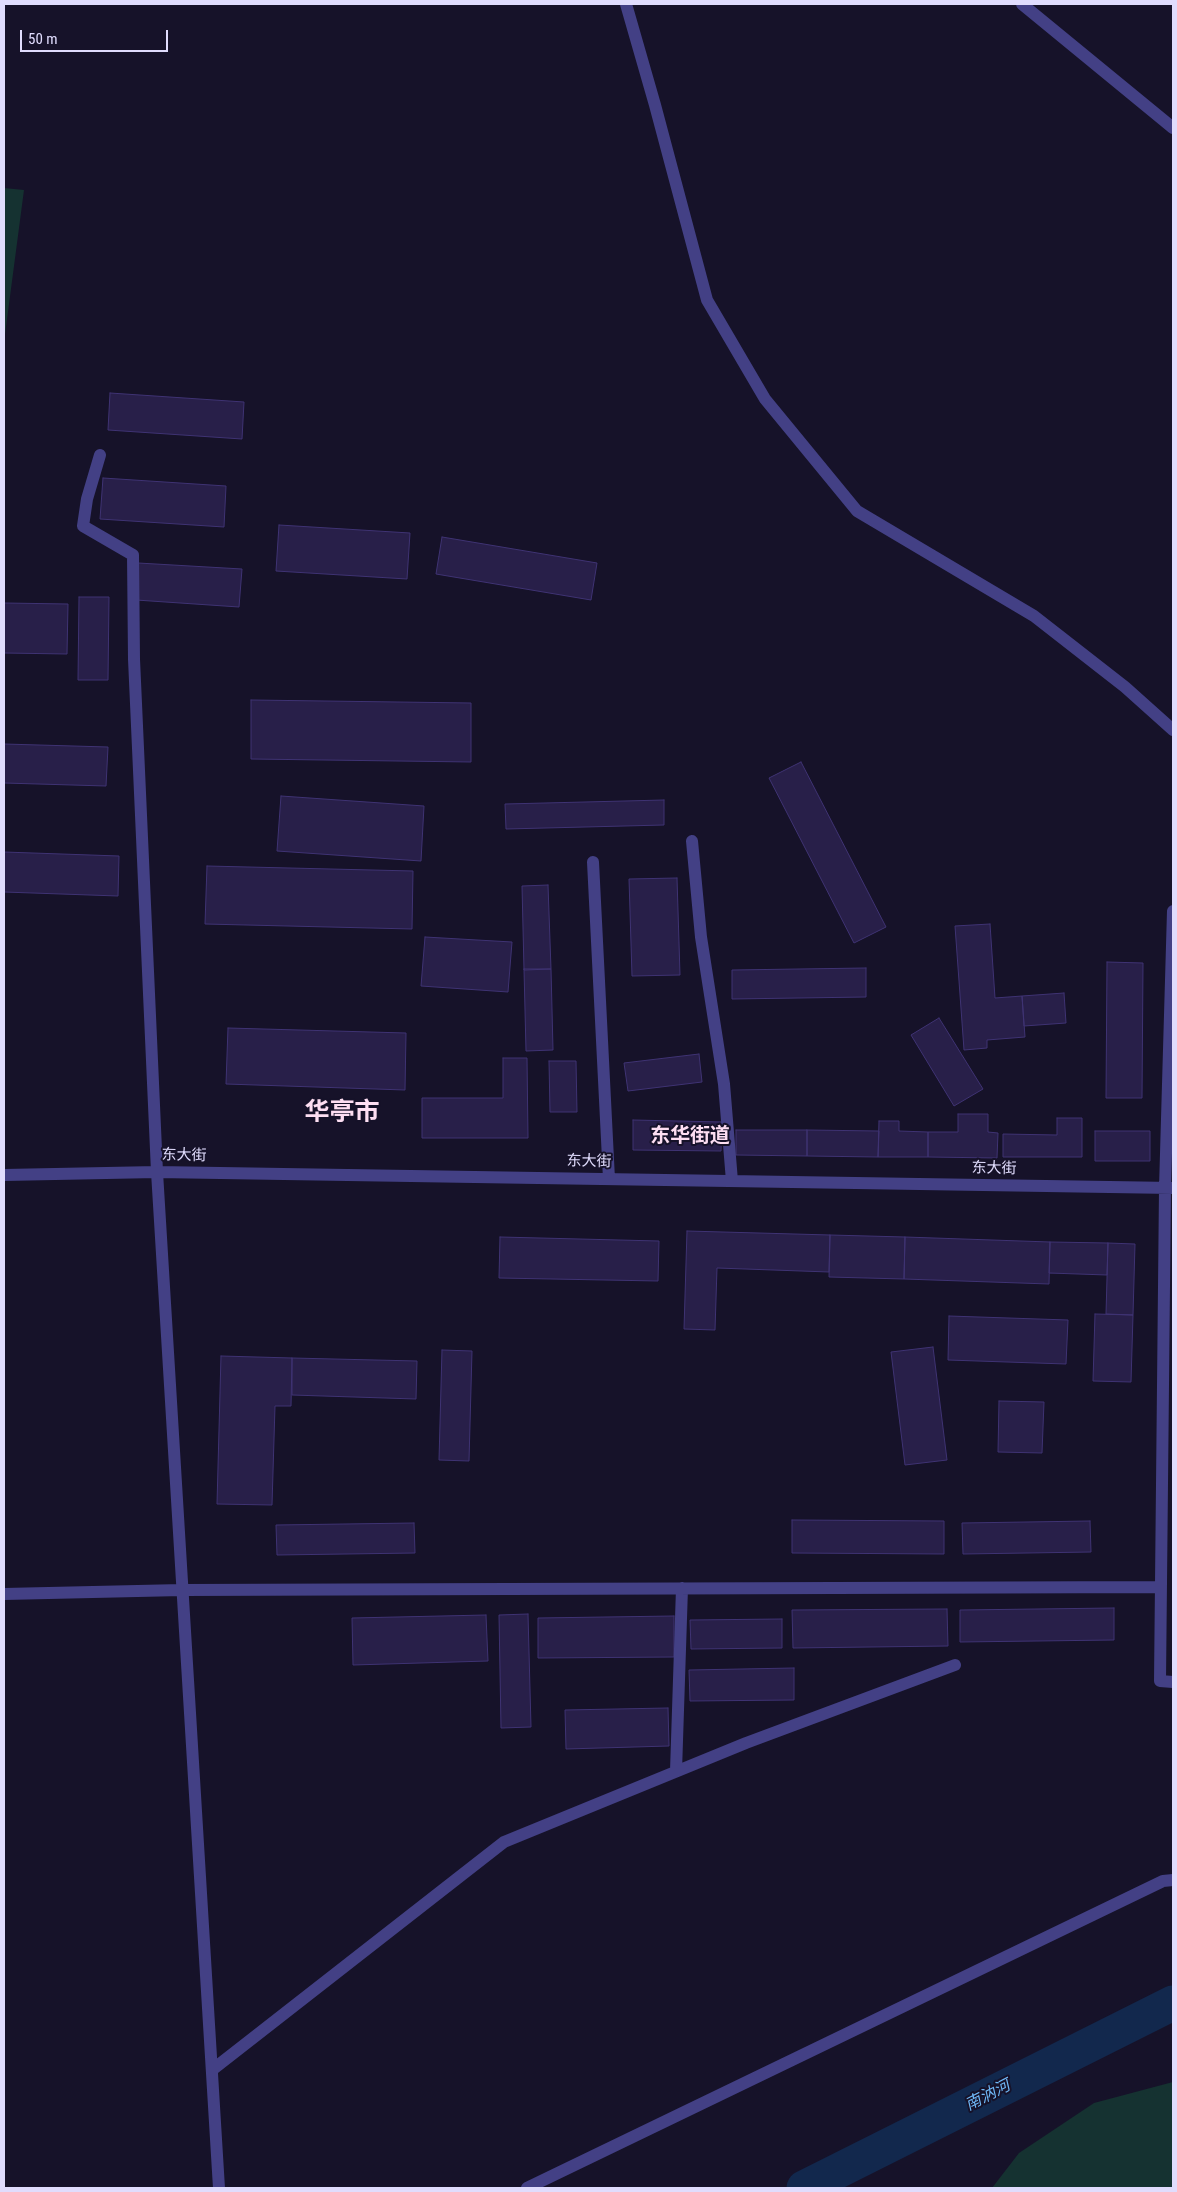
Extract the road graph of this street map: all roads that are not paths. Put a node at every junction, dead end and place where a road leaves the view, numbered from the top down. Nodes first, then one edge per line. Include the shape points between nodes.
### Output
1 (626, 4) edge
2 (1022, 4) edge
3 (1173, 128) edge
4 (100, 454) dead end
5 (1173, 730) edge
6 (692, 841) dead end
7 (593, 862) dead end
8 (1173, 911) edge
9 (157, 1172) junction
10 (4, 1175) edge
11 (609, 1179) junction
12 (732, 1181) junction
13 (1169, 1188) edge
14 (1161, 1587) junction
15 (682, 1588) junction
16 (182, 1590) junction
17 (4, 1594) edge
18 (955, 1665) dead end
19 (1173, 1682) edge
20 (676, 1771) junction
21 (1173, 1880) edge
22 (212, 2070) junction
23 (219, 2188) edge
24 (527, 2188) edge

1 - 5 street via 707,300 764,399 857,511 1034,616 1125,687
2 - 3 street
4 - 9 street via 83,526 133,555 134,659
6 - 12 street via 701,937 724,1084
7 - 11 street
8 - 13 street
9 - 10 street, 东大街
9 - 11 street, 东大街
9 - 16 street
11 - 12 street, 东大街
12 - 13 street, 东大街
13 - 14 street
14 - 15 street
14 - 19 street via 1160,1681
15 - 16 street
15 - 20 street
16 - 17 street
16 - 22 street
18 - 20 street
20 - 22 street via 504,1842
21 - 24 street via 1163,1881
22 - 23 street

